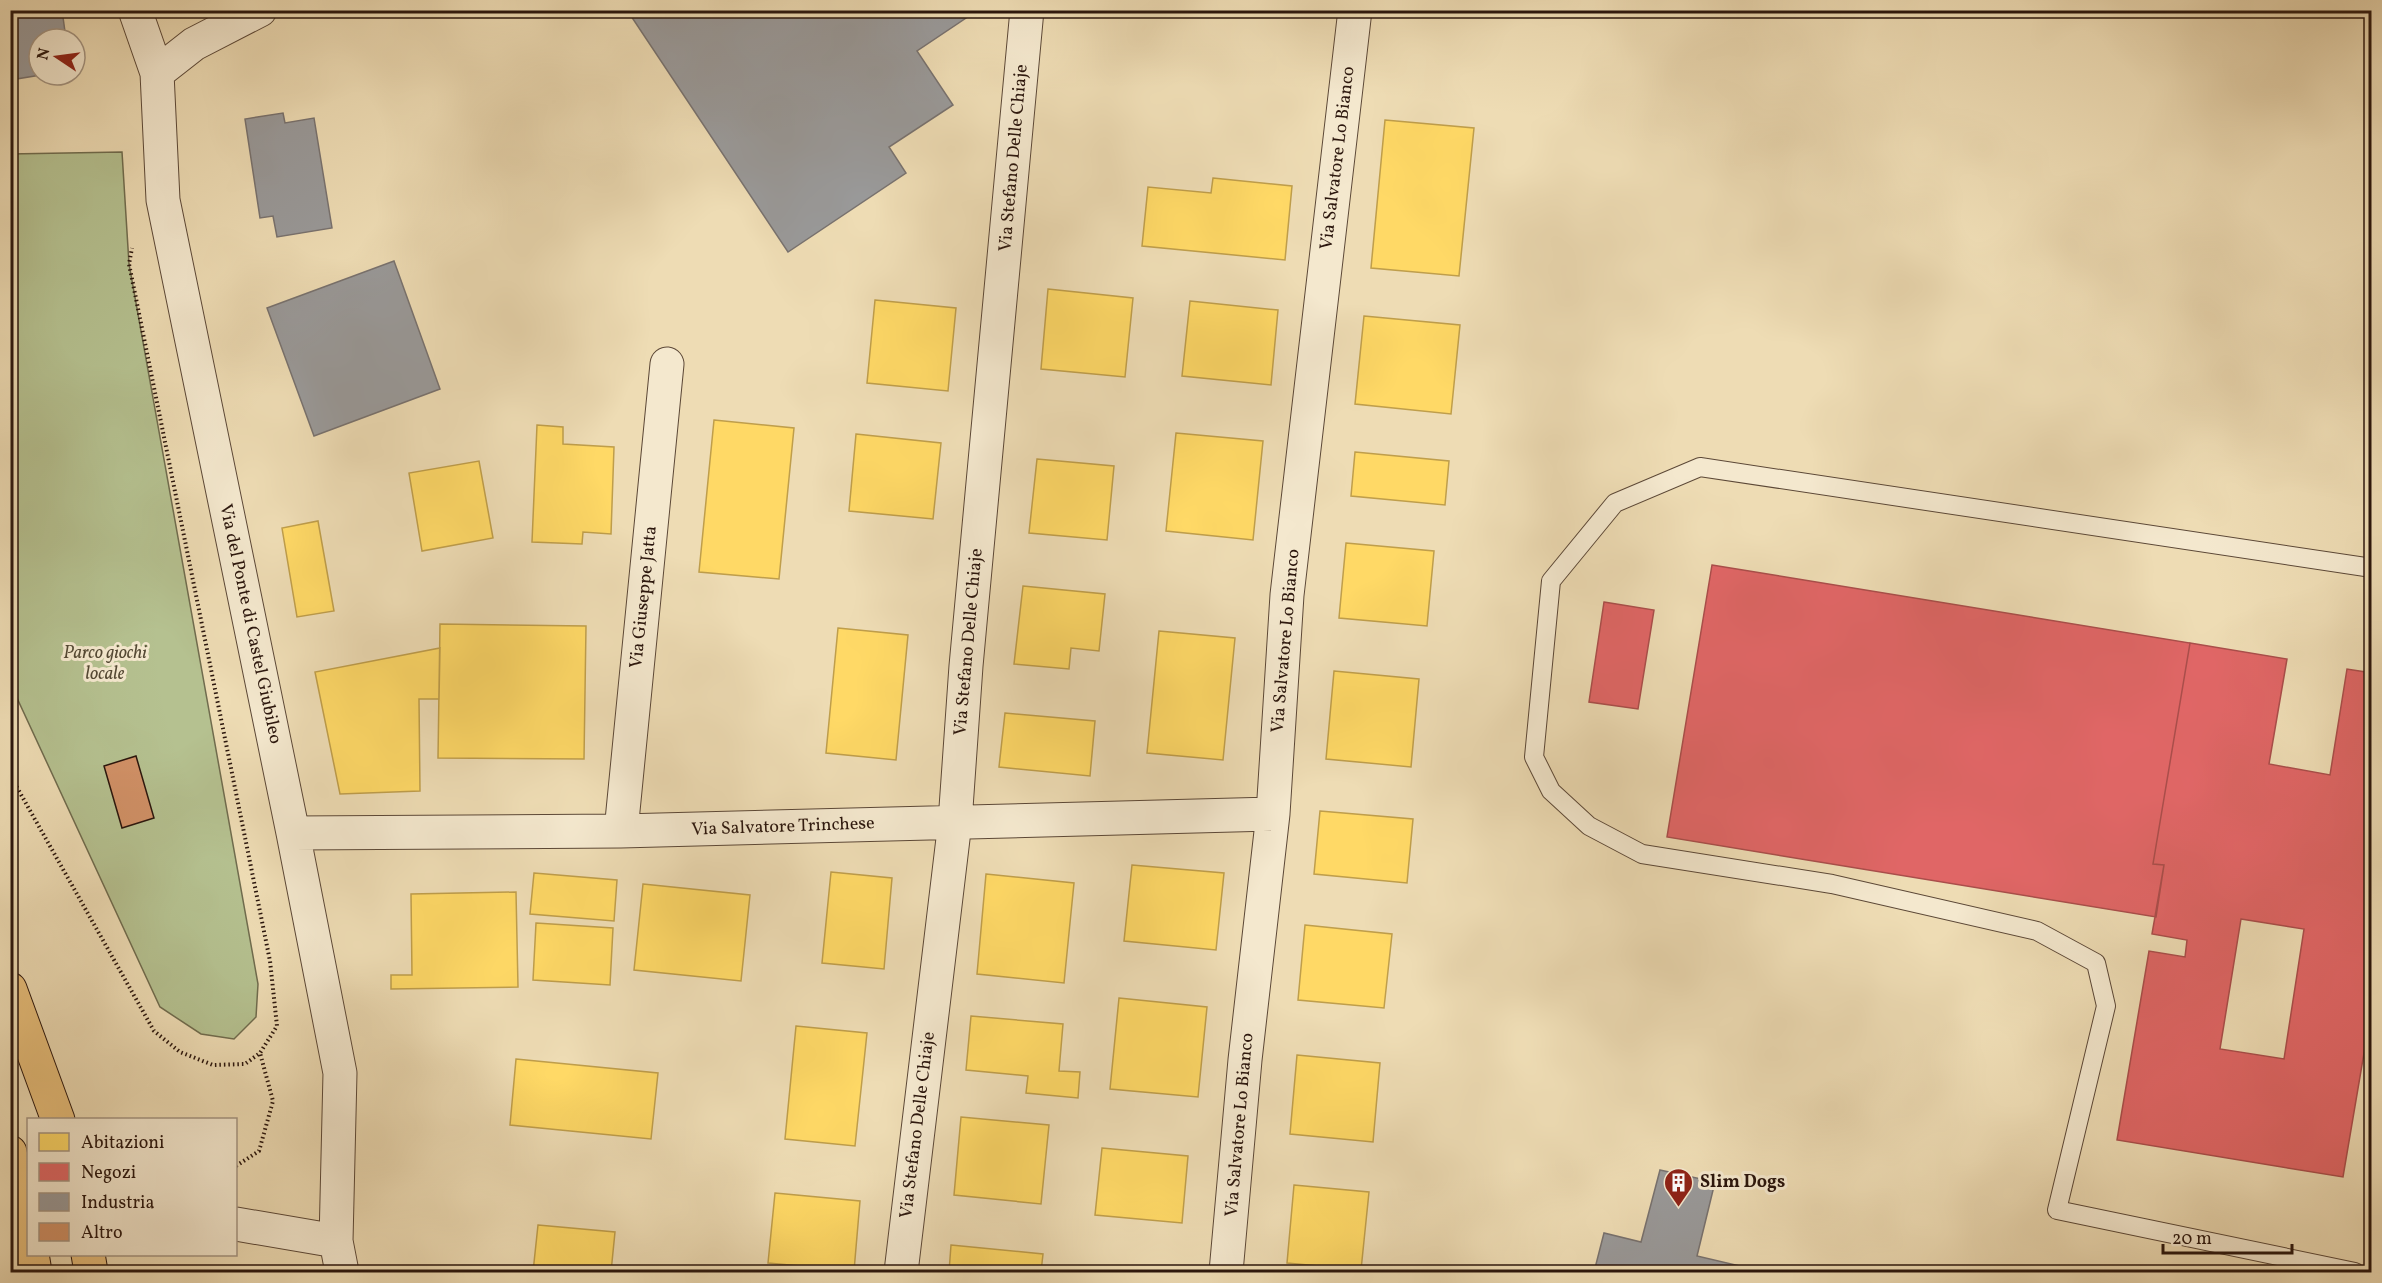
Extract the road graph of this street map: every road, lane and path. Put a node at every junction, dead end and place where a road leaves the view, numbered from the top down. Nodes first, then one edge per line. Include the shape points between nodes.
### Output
1 (135, 10) edge
2 (260, 10) edge
3 (1027, 10) edge
4 (1355, 10) edge
5 (157, 73) junction
6 (132, 244) dead end
7 (667, 364) dead end
8 (2372, 568) edge
9 (10, 775) edge
10 (1273, 814) junction
11 (955, 822) junction
12 (621, 831) junction
13 (293, 833) junction
14 (10, 990) edge
15 (260, 1053) junction
16 (58, 1118) edge
17 (10, 1152) edge
18 (237, 1165) edge
19 (237, 1224) edge
20 (27, 1234) edge
21 (32, 1256) edge
22 (339, 1257) edge
23 (35, 1272) edge
24 (901, 1272) edge
25 (1226, 1272) edge
26 (2355, 1272) edge

1 - 5 street, Via del Ponte di Castel Giubileo
2 - 5 street via 194,44
3 - 11 street, Via Stefano Delle Chiaje
4 - 10 street, Via Salvatore Lo Bianco via 1287,595
5 - 13 street, Via del Ponte di Castel Giubileo via 163,200
6 - 15 path via 129,264 270,961 277,1026
7 - 12 street, Via Giuseppe Jatta
8 - 26 lane via 1700,467 1615,504 1551,581 1534,757 1551,791 1589,826 1642,854 1832,884 2037,931 2096,963 2106,1006 2056,1210
9 - 15 path via 154,1031 180,1052 213,1065 245,1064
10 - 11 street, Via Salvatore Trinchese
10 - 25 street, Via Salvatore Lo Bianco
11 - 12 street, Via Salvatore Trinchese
11 - 24 street, Via Stefano Delle Chiaje
12 - 13 street, Via Salvatore Trinchese
13 - 22 street, Via del Ponte di Castel Giubileo via 340,1073
14 - 16 highway
15 - 18 path via 273,1101 259,1151
17 - 20 highway
19 - 22 street
21 - 23 highway

